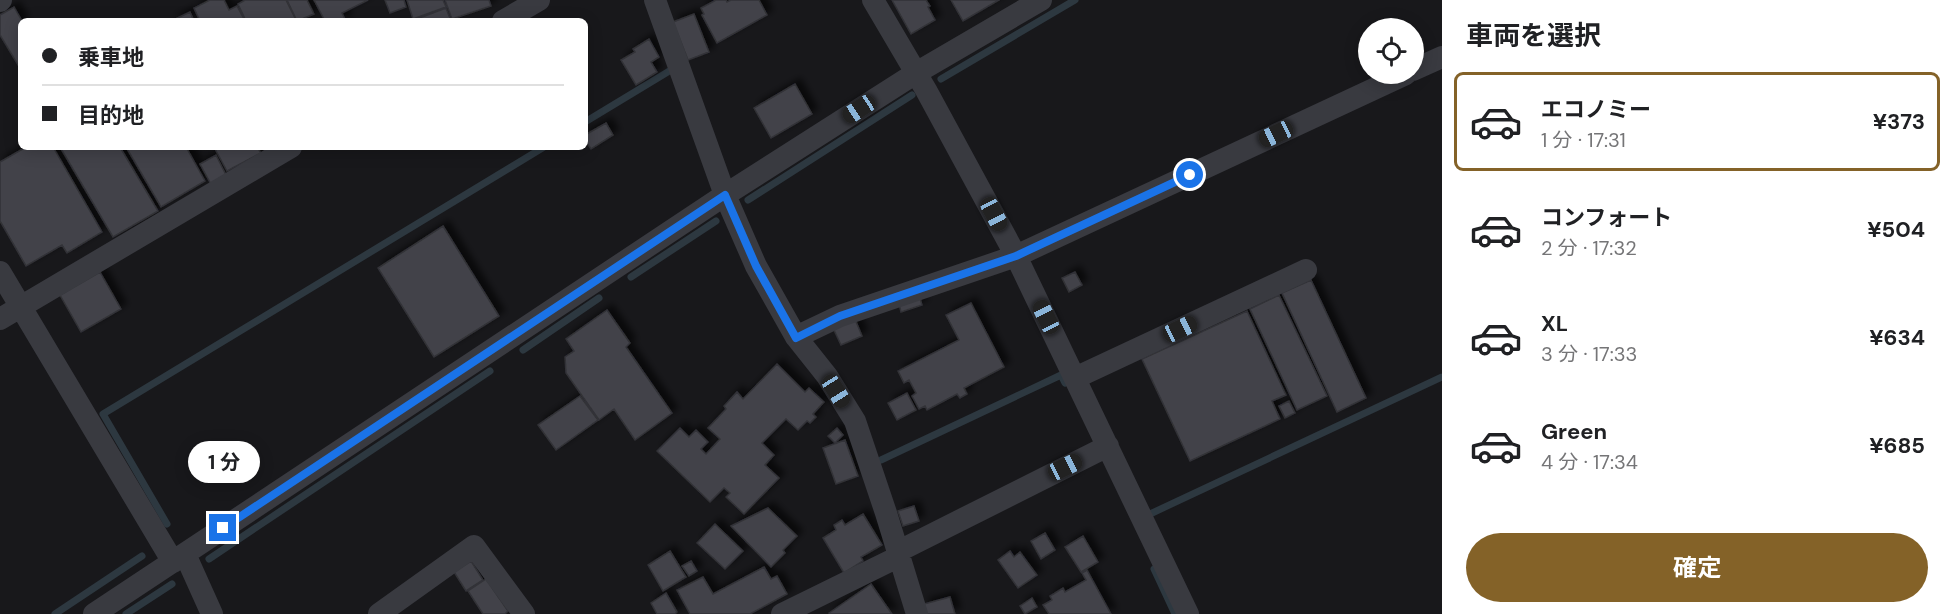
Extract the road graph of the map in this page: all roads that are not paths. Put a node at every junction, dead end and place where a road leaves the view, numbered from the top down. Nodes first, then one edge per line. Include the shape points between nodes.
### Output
1 (539, 0) edge
2 (656, 0) edge
3 (873, 0) edge
4 (1041, 0) edge
5 (508, 18) edge
6 (1442, 57) edge
7 (1424, 65) edge
8 (916, 73) junction
9 (1385, 84) edge
10 (286, 150) edge
11 (725, 195) junction
12 (1016, 256) junction
13 (1306, 270) dead end
14 (0, 272) edge
15 (21, 307) junction
16 (0, 319) edge
17 (796, 338) junction
18 (1075, 378) junction
19 (1108, 446) junction
20 (897, 555) junction
21 (179, 558) junction
22 (94, 614) edge
23 (212, 614) edge
24 (379, 614) edge
25 (524, 614) edge
26 (782, 614) edge
27 (916, 614) edge
28 (1188, 614) edge

1 - 5 street
2 - 11 street
3 - 8 street
4 - 8 street
6 - 7 street
8 - 11 street
8 - 12 street
9 - 12 street
10 - 15 street
11 - 17 street via 756,266
11 - 21 street
12 - 17 street via 840,316
12 - 18 street
13 - 18 street
14 - 15 street
15 - 16 street
15 - 21 street
17 - 20 street via 827,376 855,421
18 - 19 street
19 - 20 street
19 - 28 street
20 - 26 street
20 - 27 street
21 - 22 street
21 - 23 street
24 - 25 street via 474,546

